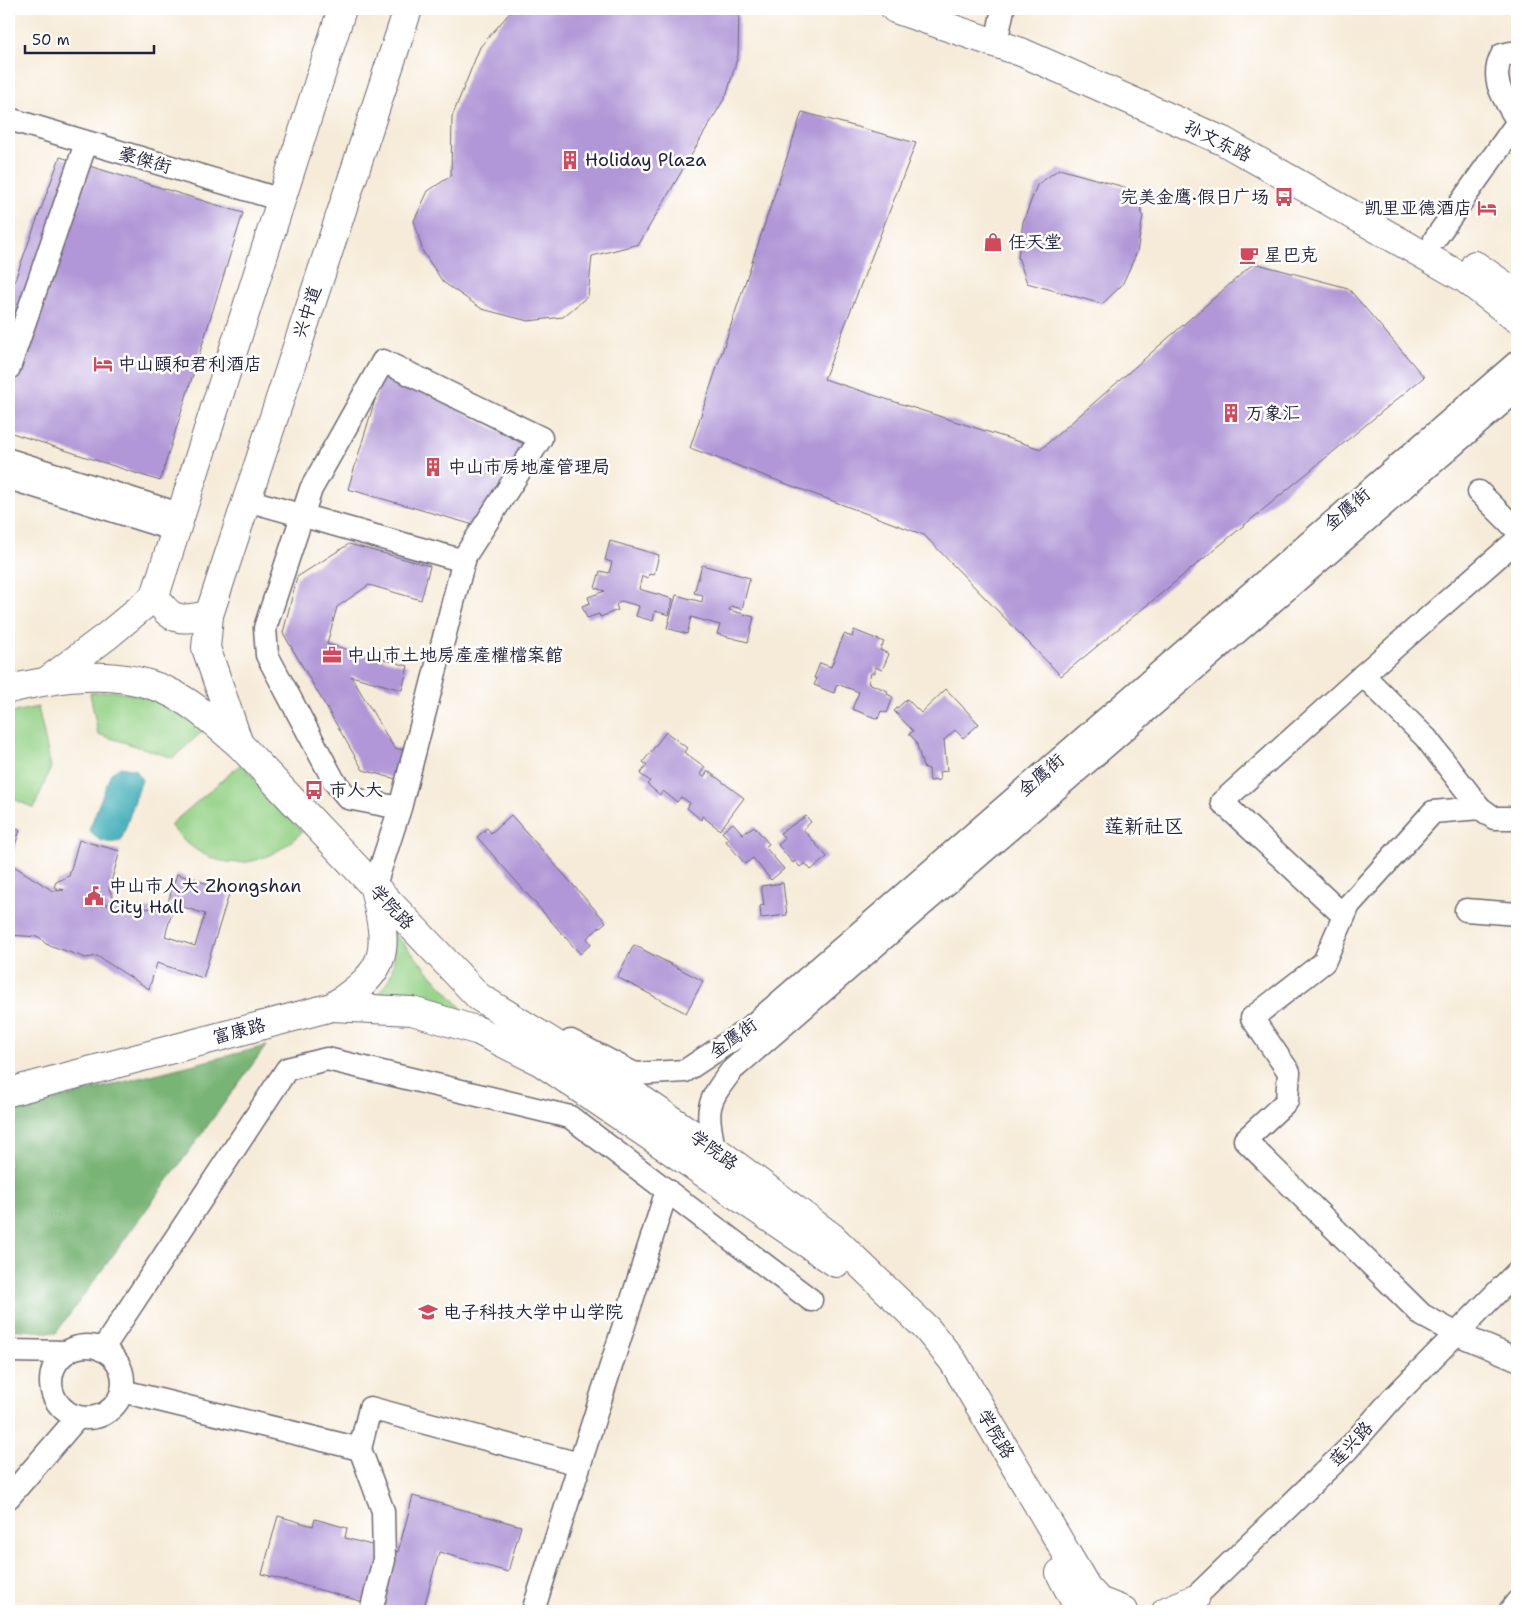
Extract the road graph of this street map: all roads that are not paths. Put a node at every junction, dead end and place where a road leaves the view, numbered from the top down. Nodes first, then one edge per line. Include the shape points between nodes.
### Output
1 (342, 9) edge
2 (408, 9) edge
3 (895, 9) edge
4 (943, 9) edge
5 (999, 27) edge
6 (1517, 56) edge
7 (9, 120) edge
8 (1517, 121) edge
9 (86, 143) junction
10 (282, 200) junction
11 (1435, 240) junction
12 (1517, 294) edge
13 (1517, 319) edge
14 (1517, 362) edge
15 (9, 368) edge
16 (1517, 390) edge
17 (9, 460) edge
18 (9, 478) edge
19 (1479, 492) dead end
20 (247, 500) junction
21 (177, 522) junction
22 (1517, 530) edge
23 (1517, 540) edge
24 (464, 561) junction
25 (155, 596) junction
26 (209, 615) junction
27 (1363, 675) junction
28 (47, 680) junction
29 (9, 689) edge
30 (239, 744) junction
31 (400, 808) junction
32 (1480, 808) junction
33 (1517, 818) edge
34 (374, 888) junction
35 (1466, 910) dead end
36 (1517, 914) edge
37 (1344, 916) junction
38 (332, 1007) junction
39 (529, 1027) junction
40 (9, 1092) edge
41 (714, 1149) junction
42 (667, 1190) junction
43 (1517, 1272) edge
44 (811, 1300) dead end
45 (1457, 1334) junction
46 (102, 1350) junction
47 (9, 1351) edge
48 (67, 1352) junction
49 (1517, 1359) edge
50 (122, 1391) junction
51 (78, 1417) junction
52 (360, 1449) junction
53 (579, 1464) junction
54 (9, 1497) edge
55 (1517, 1602) edge
56 (1084, 1603) edge
57 (1188, 1605) edge
58 (371, 1611) edge
59 (533, 1611) edge
60 (1124, 1611) edge
61 (1166, 1611) edge
62 (1510, 1611) edge

1 - 10 main road
2 - 20 main road, 兴中道
3 - 5 main road, 孙文东路
4 - 5 main road, 孙文东路
5 - 11 main road, 孙文东路 via 1227,124
5 - 13 main road, 孙文东路 via 1060,68 1223,140 1464,278
6 - 8 street via 1511,53 1502,55 1496,67 1496,80
7 - 9 street, 豪傑街
8 - 11 street
9 - 10 street, 豪傑街
9 - 15 street
10 - 21 main road
11 - 12 main road, 孙文东路
14 - 39 street, 金鹰街 via 748,1030 685,1072 635,1074 573,1041
16 - 41 street, 金鹰街 via 732,1070 712,1096 707,1116
17 - 21 street
18 - 21 street
19 - 22 street
20 - 24 street
20 - 26 main road, 兴中道
21 - 25 main road
23 - 27 street
24 - 31 street
24 - 31 street via 541,438 383,361 311,489 264,628 267,655 334,781 348,798
25 - 26 main road via 165,612 186,620
25 - 28 main road
26 - 30 main road, 兴中道 via 206,648
27 - 32 street via 1426,738
27 - 37 street via 1222,802
28 - 29 main road
28 - 30 main road, 学院路 via 97,676 152,686 194,708
30 - 34 main road, 学院路
31 - 34 street
32 - 33 street via 1494,818
32 - 37 street via 1433,812 1349,906
34 - 38 main road, 富康路 via 383,929 383,951 376,970 358,990
34 - 39 main road, 学院路 via 479,997
35 - 36 street
37 - 45 street via 1324,962 1252,1018 1289,1072 1287,1101 1245,1140 1422,1315
38 - 40 main road, 富康路
38 - 56 main road, 学院路 via 412,1011 479,1031 541,1062 832,1259 925,1353 985,1440
39 - 41 main road, 学院路
41 - 56 main road, 学院路 via 832,1237 927,1329 953,1361
42 - 44 street
42 - 46 street via 570,1117 328,1059 288,1069
42 - 53 street
43 - 45 street, 莲兴路
45 - 49 street
45 - 57 street, 莲兴路 via 1392,1399 1348,1450
46 - 48 street via 90,1346
46 - 50 street via 120,1367
47 - 48 street
48 - 51 street via 52,1372 51,1384 59,1406
50 - 51 street via 118,1402 100,1416
50 - 52 street
51 - 54 street
52 - 53 street via 370,1408
52 - 58 street via 383,1511 384,1560
53 - 59 street
55 - 62 street
56 - 60 main road, 学院路 via 1099,1601
57 - 61 main road

